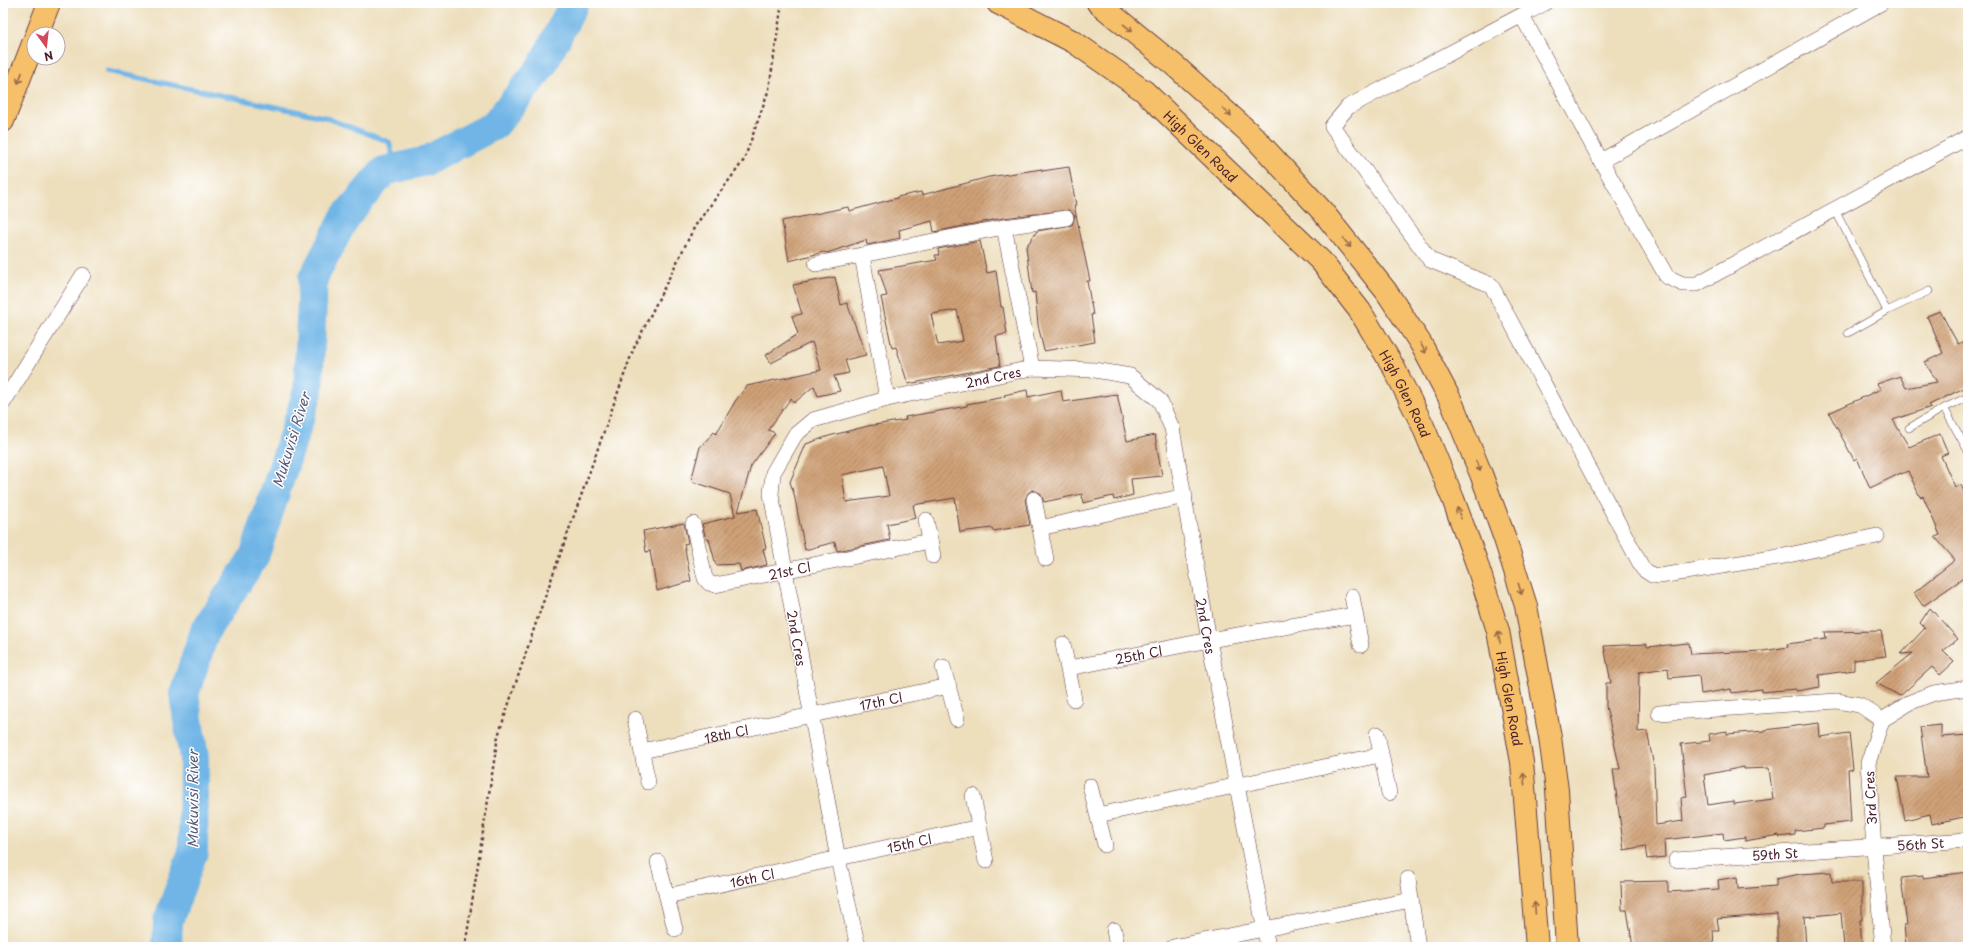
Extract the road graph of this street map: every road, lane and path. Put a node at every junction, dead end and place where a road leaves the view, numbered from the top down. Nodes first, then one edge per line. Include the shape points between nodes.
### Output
1 (49, 3) edge
2 (782, 3) edge
3 (998, 3) edge
4 (1098, 3) edge
5 (1545, 3) edge
6 (1882, 3) edge
7 (1522, 16) junction
8 (40, 26) edge
9 (26, 62) edge
10 (3, 121) edge
11 (1968, 136) edge
12 (1601, 162) junction
13 (1835, 210) junction
14 (1066, 218) dead end
15 (1004, 227) junction
16 (862, 255) junction
17 (816, 264) dead end
18 (83, 275) dead end
19 (1929, 291) dead end
20 (1887, 311) junction
21 (1848, 333) dead end
22 (1032, 368) junction
23 (1968, 397) edge
24 (887, 399) junction
25 (3, 403) edge
26 (1944, 408) junction
27 (1908, 428) dead end
28 (1968, 451) edge
29 (1185, 496) junction
30 (1034, 499) dead end
31 (926, 520) dead end
32 (693, 524) dead end
33 (1040, 528) junction
34 (1877, 536) dead end
35 (930, 541) junction
36 (933, 556) dead end
37 (1046, 559) dead end
38 (785, 570) junction
39 (1352, 596) dead end
40 (1355, 615) junction
41 (1209, 640) junction
42 (1064, 644) dead end
43 (1361, 645) dead end
44 (943, 667) dead end
45 (1069, 668) junction
46 (949, 686) junction
47 (1968, 688) edge
48 (1074, 699) dead end
49 (1660, 713) dead end
50 (811, 716) junction
51 (635, 719) dead end
52 (957, 719) dead end
53 (1882, 720) junction
54 (1377, 734) dead end
55 (642, 751) junction
56 (1380, 755) junction
57 (648, 782) dead end
58 (1236, 785) junction
59 (1090, 786) dead end
60 (1389, 793) dead end
61 (973, 796) dead end
62 (1098, 815) junction
63 (979, 827) junction
64 (1968, 840) edge
65 (1105, 845) dead end
66 (1874, 848) junction
67 (838, 859) junction
68 (1676, 860) dead end
69 (986, 861) dead end
70 (658, 862) dead end
71 (1408, 879) dead end
72 (667, 896) junction
73 (1411, 900) junction
74 (675, 930) dead end
75 (1114, 930) dead end
76 (1264, 930) junction
77 (464, 947) edge
78 (858, 947) edge
79 (1117, 947) edge
80 (1173, 947) edge
81 (1268, 947) edge
82 (1418, 947) edge
83 (1538, 947) edge
84 (1567, 947) edge
85 (1883, 947) edge

1 - 8 main road
2 - 77 path via 769,89 744,160 695,226 634,350 540,611 498,736
83 -> 3 main road, High Glen Road via 1522,762 1498,631 1453,499 1423,426 1394,368 1360,311 1321,261 1144,91 1074,42
4 -> 84 main road via 1174,65 1253,136 1323,212 1386,291 1421,344 1451,402 1504,536 1526,606 1557,790
5 - 7 street
6 - 12 street
7 - 12 street
7 - 34 street via 1348,106 1332,126 1430,260 1491,285 1643,569 1652,575 1660,576 1784,556
9 -> 10 main road
11 - 13 street
12 - 13 street via 1667,277 1683,284 1697,284
13 - 20 lane
14 - 15 street
15 - 16 street
15 - 22 street
16 - 17 street
16 - 24 street
18 - 25 street
19 - 20 lane
20 - 21 lane
22 - 24 street, 2nd Cres
22 - 29 street, 2nd Cres via 1095,370 1130,376 1160,402 1172,428
23 - 26 lane
24 - 38 street, 2nd Cres via 813,420 795,434 773,473 771,494
26 - 27 lane
26 - 28 lane
29 - 33 street
29 - 41 street, 2nd Cres
30 - 33 street
31 - 35 street
32 - 38 street, 21st Cl via 705,578 710,583 715,585
33 - 37 street
35 - 36 street
35 - 38 street, 21st Cl
38 - 50 street, 2nd Cres
39 - 40 street
40 - 41 street, 25th Cl
40 - 43 street
41 - 45 street, 25th Cl
41 - 58 street, 2nd Cres
42 - 45 street
44 - 46 street
45 - 48 street
46 - 50 street, 17th Cl
46 - 52 street
47 - 53 street via 1934,693 1911,702
49 - 53 street via 1837,701 1860,705
50 - 55 street, 18th Cl
50 - 67 street, 2nd Cres
51 - 55 street
53 - 66 street, 3rd Cres via 1868,763
54 - 56 street
55 - 57 street
56 - 58 street
56 - 60 street
58 - 62 street
58 - 76 street, 2nd Cres
59 - 62 street
61 - 63 street
62 - 65 street
63 - 67 street, 15th Cl
63 - 69 street
64 - 66 street, 56th St
66 - 68 street, 59th St
66 - 85 street, 3rd Cres
67 - 72 street, 16th Cl
67 - 78 street, 2nd Cres
70 - 72 street
71 - 73 street
72 - 74 street
73 - 76 street
73 - 82 street
75 - 79 street
76 - 80 street
76 - 81 street, 2nd Cres

